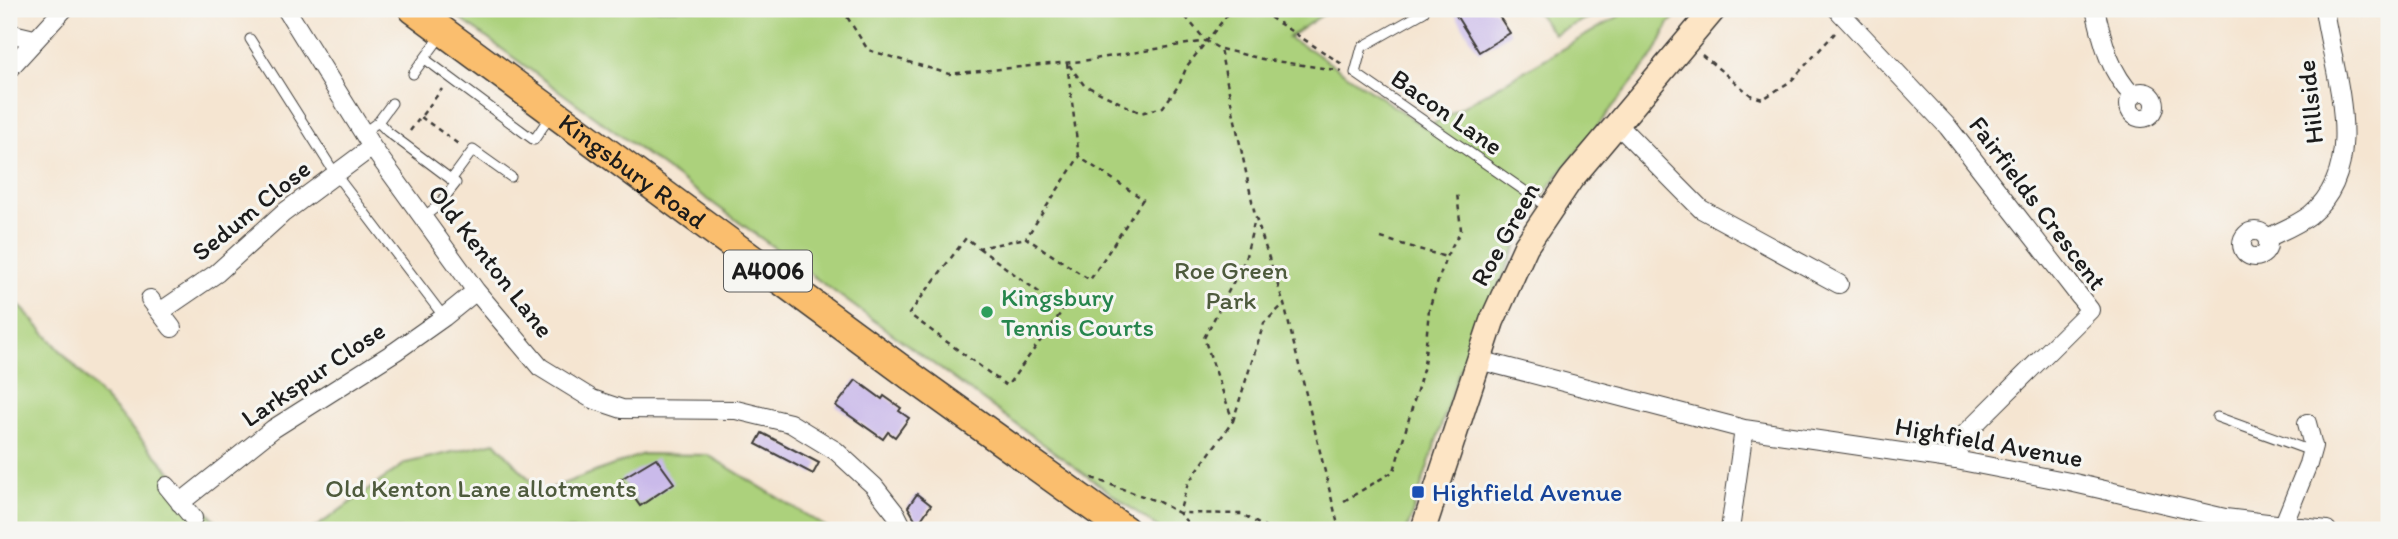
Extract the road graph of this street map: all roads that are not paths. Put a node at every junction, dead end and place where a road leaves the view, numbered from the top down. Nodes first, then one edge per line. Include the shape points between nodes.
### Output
1 (64, 9) edge
2 (286, 9) edge
3 (413, 9) edge
4 (1714, 9) edge
5 (2095, 9) edge
6 (2324, 9) edge
7 (1424, 12) dead end
8 (1841, 14) edge
9 (444, 31) junction
10 (9, 33) edge
11 (250, 39) dead end
12 (34, 40) junction
13 (425, 58) junction
14 (9, 69) edge
15 (414, 74) dead end
16 (2133, 96) dead end
17 (392, 103) dead end
18 (553, 113) junction
19 (379, 122) junction
20 (1617, 124) junction
21 (368, 140) junction
22 (336, 175) junction
23 (511, 177) dead end
24 (451, 180) junction
25 (1550, 208) junction
26 (423, 217) junction
27 (2267, 238) dead end
28 (1839, 284) dead end
29 (476, 291) junction
30 (444, 317) junction
31 (173, 328) dead end
32 (1479, 360) junction
33 (2217, 416) dead end
34 (2307, 423) dead end
35 (1744, 429) junction
36 (2311, 451) junction
37 (1956, 460) junction
38 (167, 486) dead end
39 (180, 503) junction
40 (193, 518) dead end
41 (2283, 526) junction
42 (904, 530) edge
43 (1125, 530) edge
44 (1423, 530) edge
45 (1730, 530) edge
46 (2327, 530) edge

1 - 12 street
2 - 21 street, Old Kenton Lane
3 - 9 main road, Kingsbury Road / A4006
4 - 20 street, Roe Green
5 - 16 street via 2106,55
6 - 27 street, Hillside via 2344,125 2339,167 2326,196 2311,214
7 - 25 lane, Bacon Lane via 1362,47 1356,73
8 - 37 street, Fairfields Crescent via 1948,127 2090,310 1962,437
9 - 13 lane
9 - 18 main road, Kingsbury Road / A4006
10 - 12 street
11 - 22 lane
12 - 14 street
13 - 15 lane
13 - 18 lane via 534,140
17 - 19 lane
18 - 43 main road, Kingsbury Road / A4006
19 - 21 lane
19 - 24 lane
20 - 25 street, Roe Green
20 - 28 street via 1701,209
21 - 22 street, Sedum Close
21 - 26 street, Old Kenton Lane
22 - 30 lane
22 - 31 street, Sedum Close via 282,214 217,273 155,306
23 - 24 lane via 473,149
24 - 26 lane via 456,183 444,199
25 - 32 street, Roe Green via 1505,288
26 - 29 street, Old Kenton Lane
29 - 30 street, Larkspur Close
29 - 42 street, Old Kenton Lane via 540,367 592,399 622,409 736,410 790,423 836,451 874,485
30 - 39 street, Larkspur Close via 272,429
32 - 35 street, Highfield Avenue
32 - 44 street, Roe Green
33 - 36 lane
34 - 36 street
35 - 37 street, Highfield Avenue
35 - 45 street
36 - 41 street
37 - 41 street, Highfield Avenue via 2225,518
38 - 39 street
39 - 40 street
41 - 46 street, Highfield Avenue

